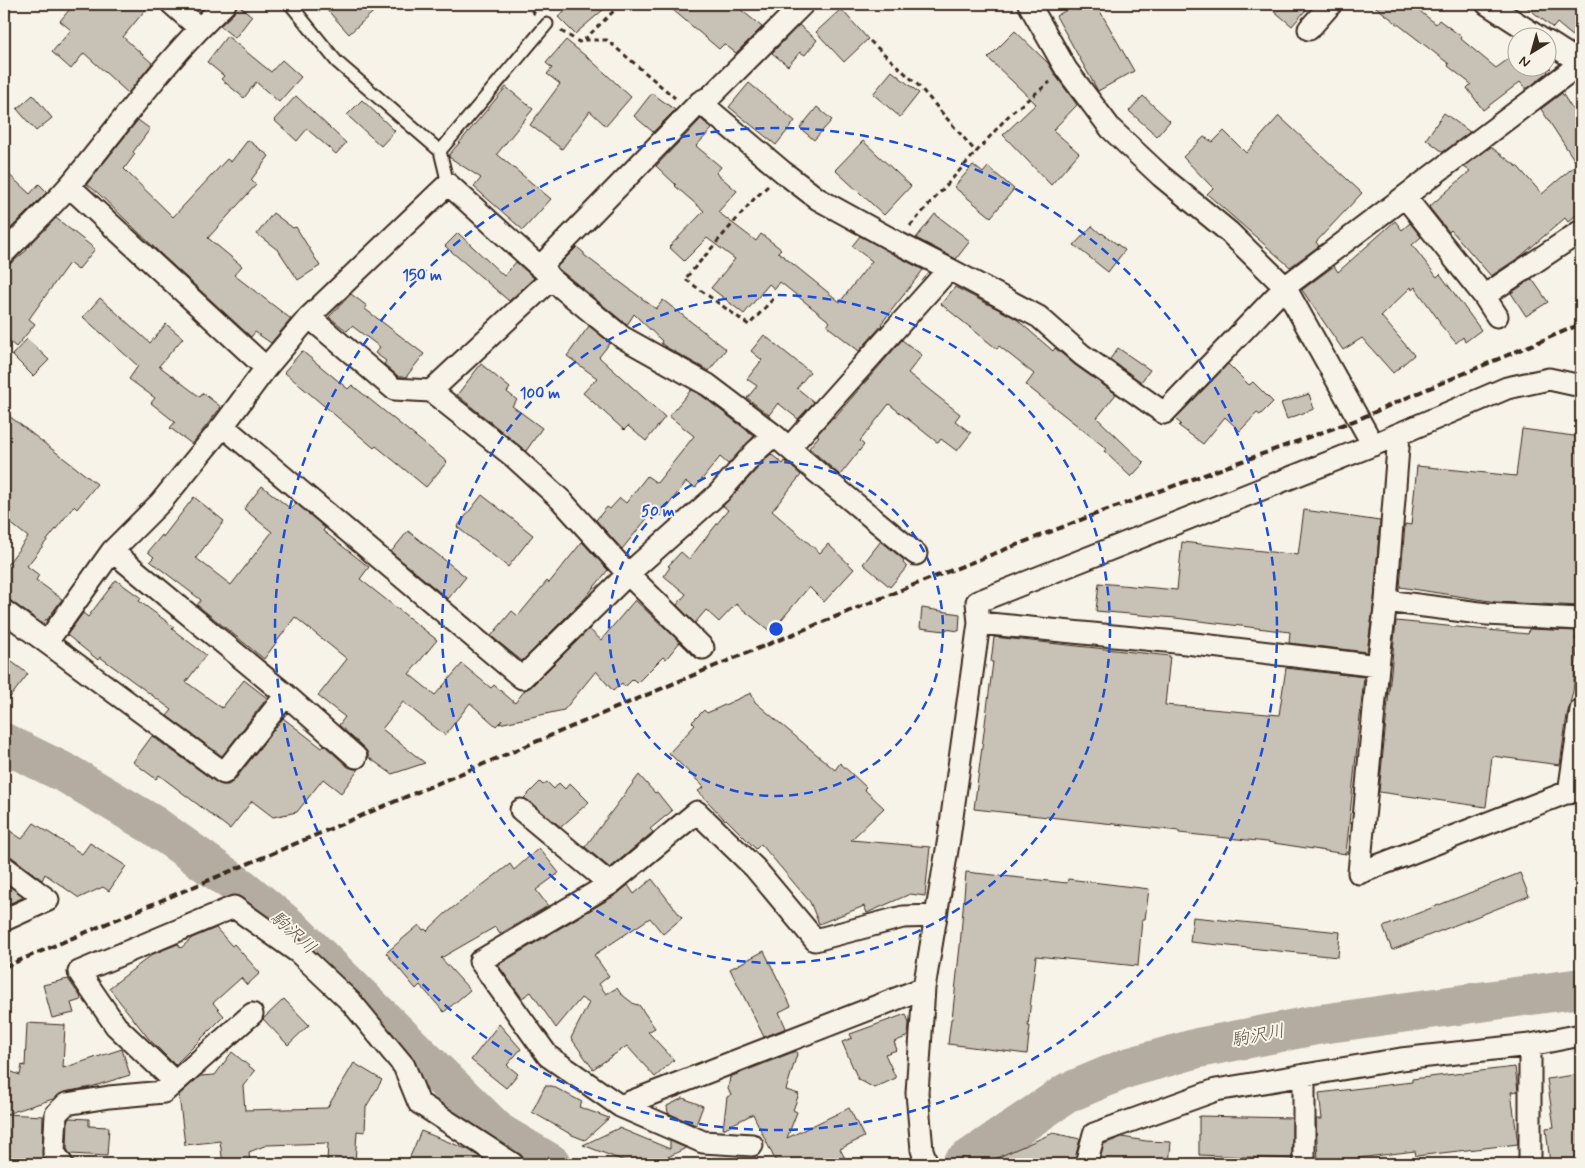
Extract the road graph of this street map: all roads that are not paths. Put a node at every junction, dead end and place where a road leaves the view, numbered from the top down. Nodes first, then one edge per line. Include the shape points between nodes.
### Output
1 (172, 4) edge
2 (225, 4) edge
3 (290, 4) edge
4 (804, 4) edge
5 (1029, 4) edge
6 (1331, 4) edge
7 (1487, 4) edge
8 (548, 24) road end
9 (198, 28) junction
10 (1524, 28) edge
11 (1310, 29) dead end
12 (1558, 48) edge
13 (1581, 63) edge
14 (700, 102) junction
15 (440, 151) junction
16 (448, 184) junction
17 (69, 186) junction
18 (1405, 197) junction
19 (1581, 231) edge
20 (4, 253) edge
21 (949, 269) junction
22 (546, 273) junction
23 (1285, 287) junction
24 (1484, 296) junction
25 (1497, 316) dead end
26 (309, 317) junction
27 (266, 368) junction
28 (1581, 386) edge
29 (431, 391) junction
30 (223, 426) junction
31 (1399, 435) junction
32 (782, 441) junction
33 (1373, 446) junction
34 (112, 551) junction
35 (916, 554) dead end
36 (628, 574) junction
37 (1386, 601) junction
38 (4, 612) edge
39 (1581, 619) edge
40 (979, 623) junction
41 (47, 642) junction
42 (703, 648) dead end
43 (1378, 666) junction
44 (286, 695) junction
45 (1581, 710) edge
46 (356, 757) dead end
47 (1575, 790) edge
48 (521, 810) dead end
49 (4, 867) edge
50 (610, 884) junction
51 (936, 916) junction
52 (4, 920) edge
53 (924, 988) junction
54 (252, 1014) dead end
55 (1581, 1035) edge
56 (1530, 1044) junction
57 (1304, 1075) junction
58 (175, 1082) junction
59 (620, 1106) junction
60 (752, 1145) dead end
61 (924, 1157) edge
62 (62, 1164) edge
63 (513, 1164) edge
64 (1086, 1164) edge
65 (1304, 1164) edge
66 (1530, 1164) edge

1 - 9 street
2 - 9 street
3 - 15 lane via 337,62
4 - 14 street via 710,97
5 - 23 street via 1066,69 1111,129 1161,176 1229,232
6 - 11 street
7 - 10 street
8 - 15 lane
9 - 17 street
12 - 13 street
13 - 18 street
14 - 21 street via 818,199
14 - 22 street
15 - 16 lane
16 - 22 street
16 - 26 street
17 - 20 street
17 - 27 street
18 - 23 street
18 - 24 street
19 - 24 street
21 - 23 street via 1039,317 1082,355 1164,413
21 - 32 street
22 - 29 street
22 - 32 street via 622,337 708,386
23 - 33 street
24 - 25 street
26 - 27 street
26 - 29 street via 394,389
27 - 30 street
28 - 31 street via 1549,379 1507,388
29 - 36 street via 514,457 561,500
30 - 34 street via 161,502
30 - 36 street via 522,678
31 - 33 street
31 - 37 street
32 - 35 street
32 - 36 street via 756,451 719,494
33 - 40 street via 977,602
34 - 41 street
34 - 44 street
36 - 42 street
37 - 39 street via 1487,614
37 - 43 street
38 - 41 street
40 - 43 street
40 - 51 street
41 - 44 street via 224,773
43 - 47 street via 1359,873
44 - 46 street
45 - 47 street
48 - 50 street
49 - 52 street via 48,900
50 - 51 street via 698,812 755,868 815,940 903,916
50 - 59 street via 480,961 548,1056
51 - 53 street
53 - 59 street
53 - 61 street via 917,1093
54 - 58 street
55 - 56 street
56 - 57 street via 1401,1059
56 - 66 street
57 - 64 street via 1216,1090 1094,1134
57 - 65 street
58 - 62 street via 164,1092 66,1104 56,1114 54,1152
58 - 63 street via 116,1026 79,972 234,907 299,953 352,1003 404,1066 419,1103
59 - 60 street via 703,1142

